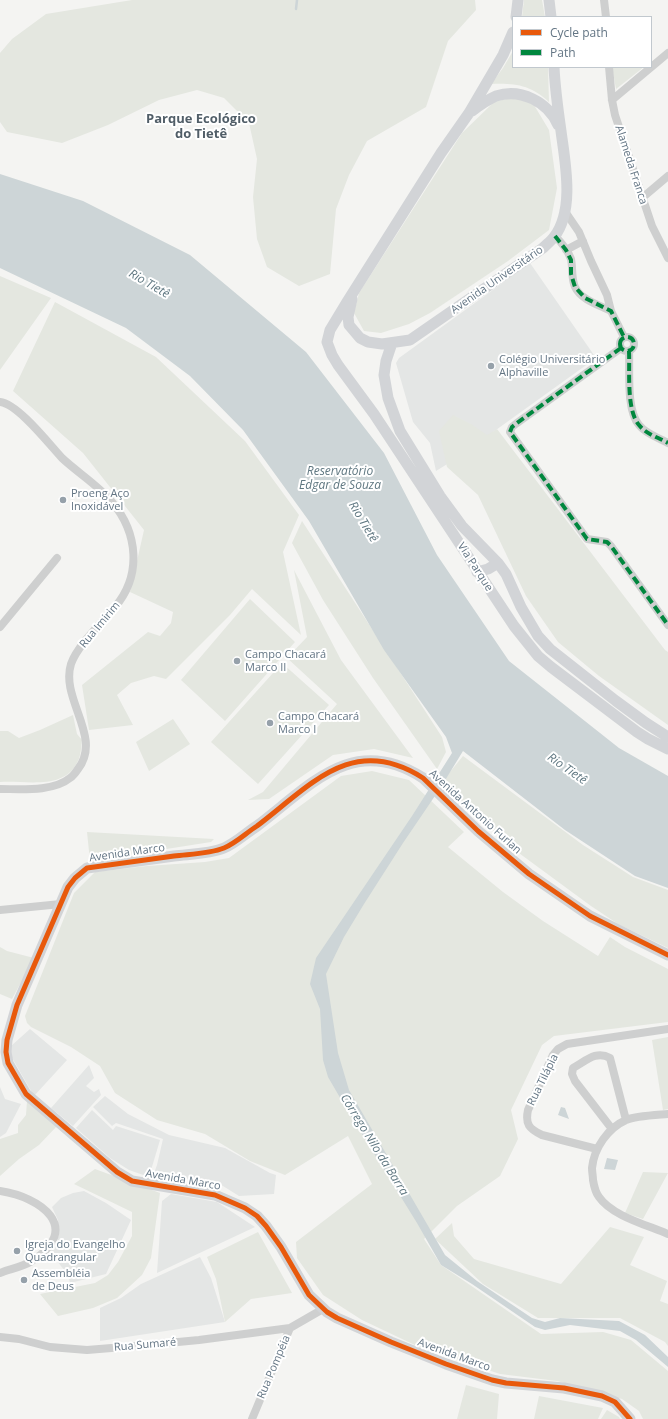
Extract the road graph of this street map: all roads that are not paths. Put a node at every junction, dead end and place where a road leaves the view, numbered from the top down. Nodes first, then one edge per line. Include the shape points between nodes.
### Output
1 (518, 0) edge
2 (549, 0) edge
3 (604, 0) edge
4 (516, 16) edge
5 (551, 16) edge
6 (606, 16) edge
7 (512, 34) edge
8 (668, 53) edge
9 (652, 66) edge
10 (554, 68) edge
11 (609, 68) edge
12 (650, 68) edge
13 (612, 100) junction
14 (469, 113) junction
15 (561, 133) junction
16 (668, 176) edge
17 (642, 198) junction
18 (564, 210) junction
19 (555, 236) junction
20 (583, 241) junction
21 (566, 250) junction
22 (668, 258) edge
23 (354, 292) junction
24 (611, 311) junction
25 (624, 337) junction
26 (392, 343) junction
27 (621, 348) junction
28 (629, 351) junction
29 (0, 402) edge
30 (668, 443) edge
31 (57, 558) dead end
32 (498, 563) junction
33 (477, 572) junction
34 (668, 625) edge
35 (0, 627) edge
36 (668, 737) edge
37 (668, 749) edge
38 (0, 789) edge
39 (244, 836) joint
40 (61, 904) junction
41 (0, 910) edge
42 (668, 956) edge
43 (668, 1029) edge
44 (668, 1114) edge
45 (626, 1120) junction
46 (612, 1129) junction
47 (597, 1150) junction
48 (0, 1191) edge
49 (668, 1234) edge
50 (0, 1273) edge
51 (323, 1309) junction
52 (290, 1328) junction
53 (0, 1337) edge
54 (252, 1419) edge
55 (630, 1419) edge

1 - 4 main road
2 - 5 main road
3 - 6 street
7 - 14 main road via 503,55
8 - 9 street
10 - 15 main road, Avenida Universitário
11 - 13 street, Alameda Franca
12 - 13 street
13 - 17 street, Alameda Franca
14 - 15 main road via 497,96 513,94 530,97 544,106 555,118
14 - 23 main road
15 - 18 main road, Avenida Universitário via 566,173
16 - 17 street
17 - 22 street, Alameda Franca
18 - 19 main road, Avenida Universitário
18 - 20 street
19 - 21 street
19 - 26 main road, Avenida Universitário via 539,251 410,340
20 - 21 street
20 - 24 street
21 - 24 street via 571,260 571,274 575,287 585,298
23 - 26 main road, Avenida Universitário via 348,316 353,330 368,342
23 - 33 main road, Via Parque via 330,330 327,342 332,355 374,414
24 - 25 street
25 - 27 street via 620,341
25 - 28 street via 629,336 634,340 635,345
26 - 32 main road, Via Parque via 384,376 388,398 400,431 462,526
27 - 28 street
27 - 34 street via 522,419 510,432 587,539 607,542 611,546
28 - 30 street via 634,416 645,431
29 - 38 street, Rua Imirim via 12,407 29,422 63,458 112,501 128,529 135,557 130,581 122,599 84,643 72,663 70,684 86,738 85,756 81,765 71,778 62,783 43,788
31 - 35 street
32 - 33 main road
32 - 36 main road, Via Parque via 530,623 550,649 646,724
33 - 37 main road, Via Parque via 538,656 637,732
39 - 40 main road, Avenida Marco via 224,848 212,851 87,868 68,887
39 - 42 main road, Avenida Antonio Furlan via 310,784 334,770 354,762 371,760 400,765 423,778 478,831 548,888 590,916
40 - 41 street
40 - 51 main road, Avenida Marco via 17,1005 7,1040 8,1063 26,1094 117,1172 132,1181 215,1195 257,1216 281,1247 309,1294
43 - 47 street, Rua Tilápia via 567,1044 553,1055 528,1110 528,1124 542,1135
44 - 45 street
45 - 46 street
45 - 46 street via 610,1058 597,1055 573,1068 575,1081
46 - 47 street
47 - 49 street via 592,1168 594,1186 599,1197 610,1208 625,1217
48 - 50 street via 25,1197 45,1209 52,1217 56,1228 54,1236 43,1252 32,1261
51 - 52 street, Rua Pompéia
51 - 55 main road, Avenida Marco via 391,1342 492,1380 564,1388 602,1396 615,1402
52 - 53 street, Rua Sumaré via 199,1340 87,1350 50,1347
52 - 54 street, Rua Pompéia

